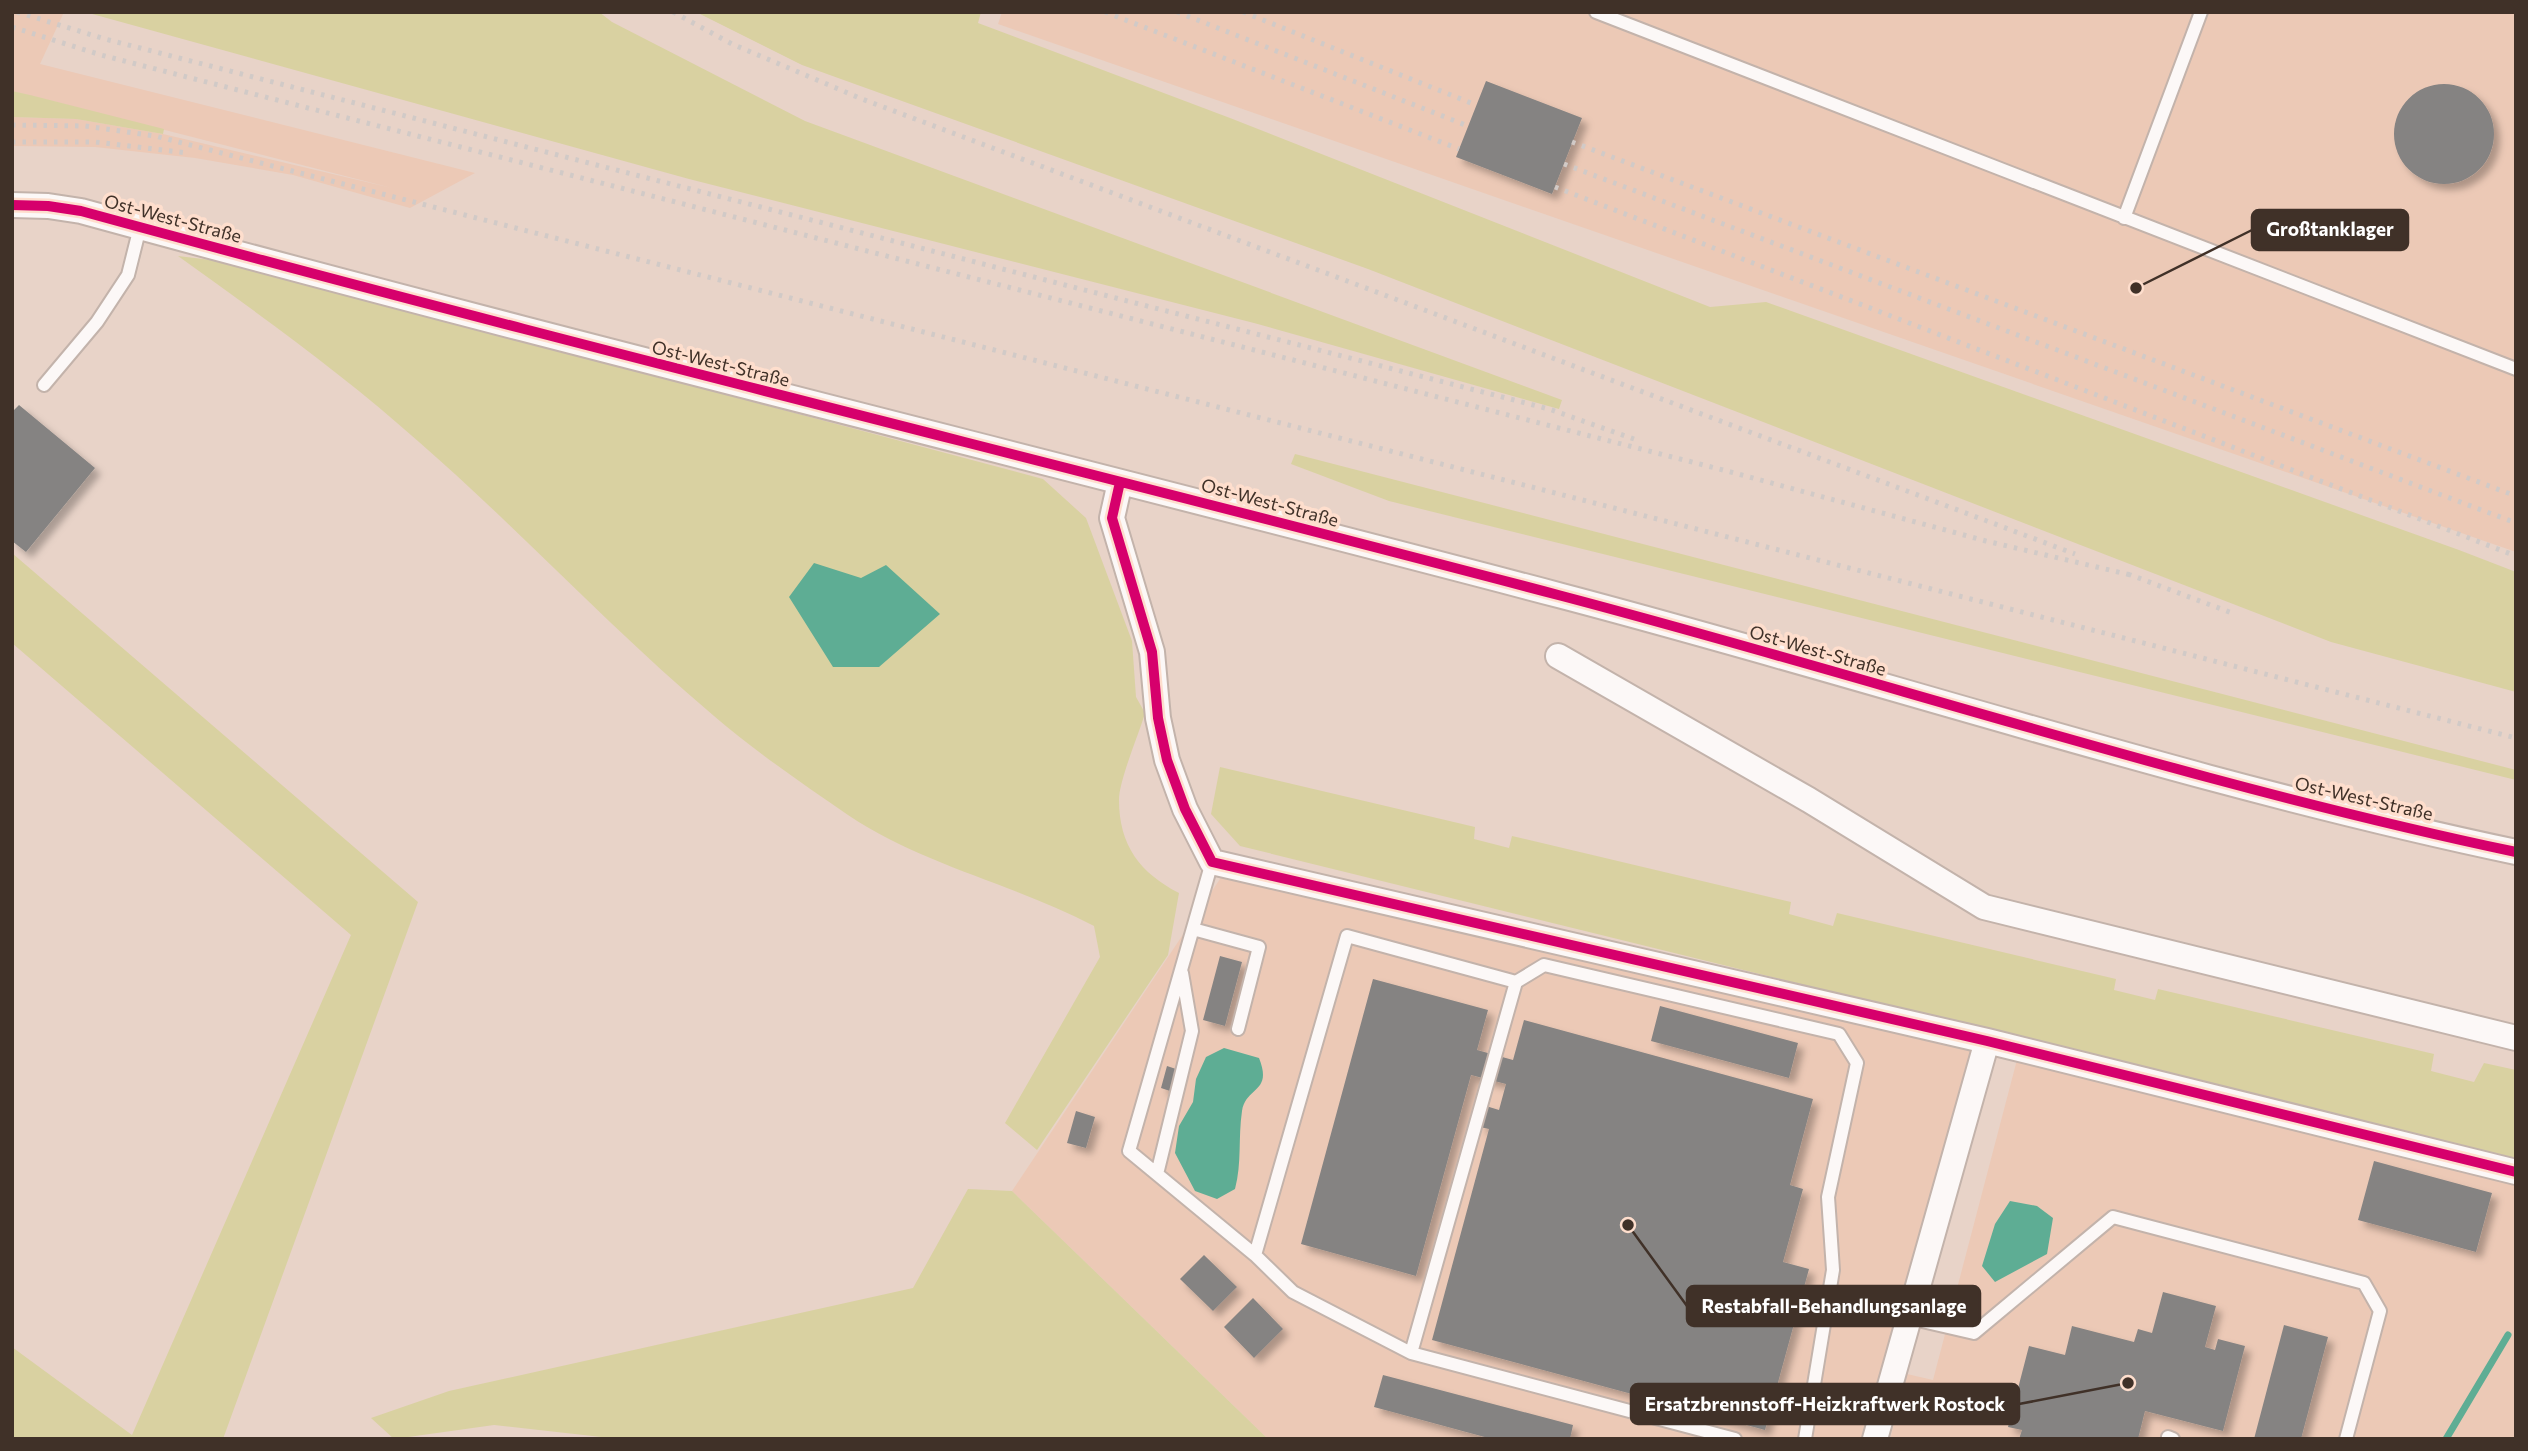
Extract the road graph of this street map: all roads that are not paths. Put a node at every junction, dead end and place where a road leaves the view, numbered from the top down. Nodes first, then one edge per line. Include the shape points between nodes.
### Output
1 (1596, 12) edge
2 (2201, 12) edge
3 (12, 205) edge
4 (2124, 218) junction
5 (140, 228) junction
6 (2516, 369) edge
7 (44, 385) dead end
8 (1120, 482) junction
9 (1558, 656) dead end
10 (2516, 852) edge
11 (1212, 862) junction
12 (1193, 929) junction
13 (1181, 969) junction
14 (1516, 982) junction
15 (1238, 1029) dead end
16 (2516, 1038) edge
17 (1987, 1041) junction
18 (2516, 1172) edge
19 (1157, 1174) junction
20 (1255, 1255) junction
21 (1909, 1318) junction
22 (1411, 1353) junction
23 (1735, 1439) edge
24 (1805, 1439) edge
25 (1875, 1439) edge
26 (2346, 1439) edge

1 - 4 lane
2 - 4 lane
3 - 5 street, Ost-West-Straße via 48,205
4 - 6 lane
5 - 7 lane via 128,275 97,322
5 - 8 street, Ost-West-Straße
8 - 10 street, Ost-West-Straße via 1594,605 2206,778
8 - 11 street via 1112,518 1152,652 1167,760
9 - 16 street via 1984,907
11 - 12 lane
11 - 17 street
12 - 13 lane
12 - 15 lane via 1259,947
13 - 19 lane via 1192,1031
13 - 19 lane via 1129,1151
14 - 20 lane via 1348,936
14 - 22 lane
14 - 24 lane via 1544,965 1839,1034 1857,1063 1828,1197 1833,1270
17 - 18 street
17 - 21 street
19 - 20 lane
20 - 22 lane via 1293,1292
21 - 25 street
21 - 26 lane via 1973,1333 2113,1217 2364,1283 2380,1311
22 - 23 lane

